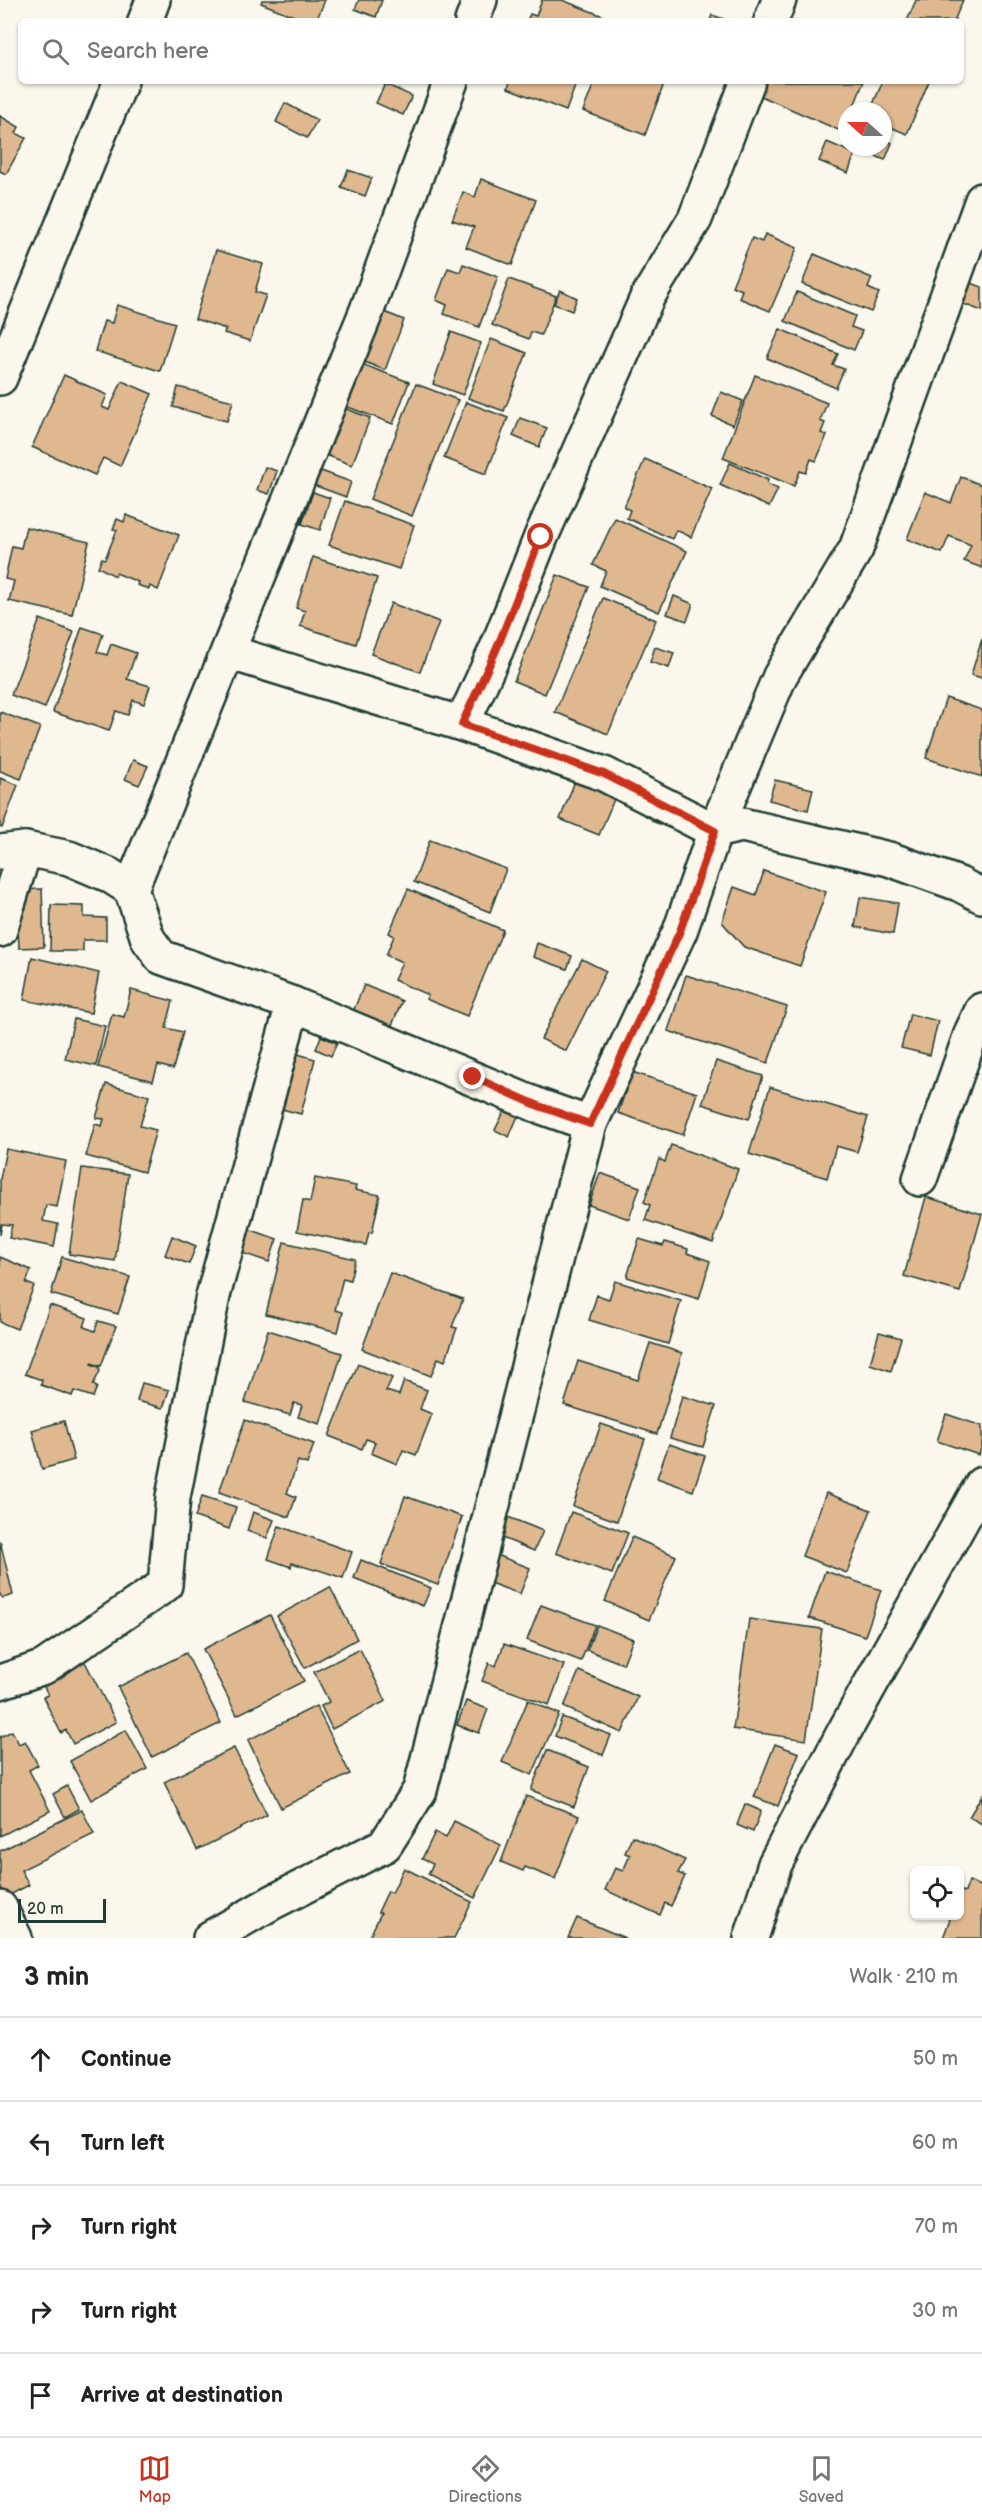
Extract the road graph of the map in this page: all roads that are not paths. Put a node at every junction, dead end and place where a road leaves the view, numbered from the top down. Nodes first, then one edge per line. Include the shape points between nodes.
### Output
1 (153, 0) edge
2 (480, 0) edge
3 (779, 0) edge
4 (145, 18) edge
5 (473, 18) edge
6 (772, 18) edge
7 (120, 84) edge
8 (450, 84) edge
9 (747, 84) edge
10 (982, 201) edge
11 (0, 378) edge
12 (228, 652) junction
13 (462, 724) junction
14 (715, 831) junction
15 (13, 851) edge
16 (131, 889) junction
17 (982, 896) edge
18 (0, 930) edge
19 (293, 1004) junction
20 (982, 1010) edge
21 (590, 1124) junction
22 (920, 1179) dead end
23 (982, 1484) edge
24 (0, 1682) edge
25 (0, 1908) edge
26 (15, 1938) edge
27 (210, 1938) edge
28 (751, 1938) edge

1 - 4 street
2 - 5 street
3 - 6 street
7 - 11 street
8 - 12 street via 367,310
9 - 13 street via 695,219 646,298
10 - 14 street via 856,549 780,675
12 - 13 street
12 - 16 street
13 - 14 street via 604,774
14 - 17 street via 742,825 889,859
14 - 21 street via 680,931
15 - 16 street via 69,858
15 - 18 street
16 - 19 street via 148,939 161,957
19 - 21 street
19 - 24 street via 213,1296 173,1497 165,1585 44,1667
20 - 22 street
21 - 27 street via 420,1790 386,1845
23 - 28 street via 775,1864
25 - 26 street

